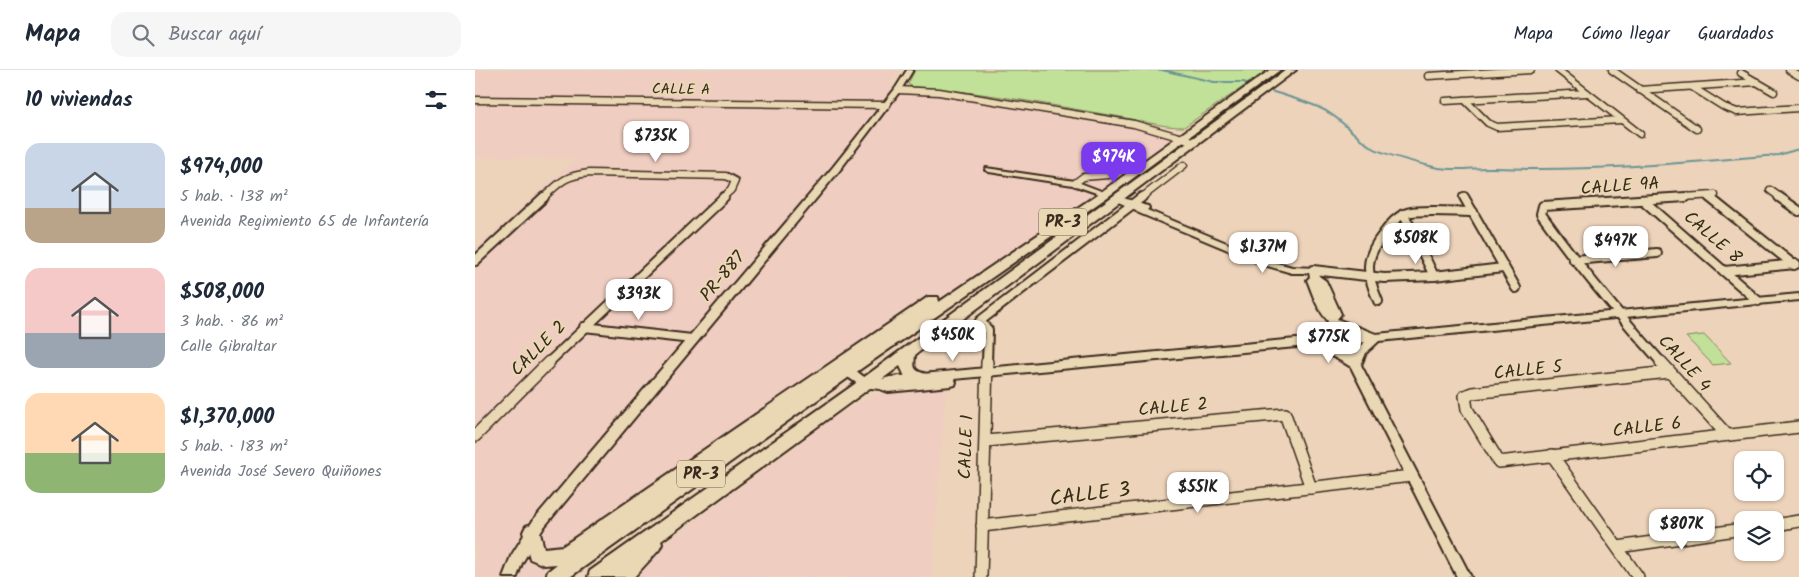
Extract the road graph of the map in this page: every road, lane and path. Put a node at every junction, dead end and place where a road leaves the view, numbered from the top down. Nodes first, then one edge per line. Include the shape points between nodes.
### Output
1 (909, 70) edge
2 (1276, 70) edge
3 (1291, 70) edge
4 (1531, 70) edge
5 (1558, 70) edge
6 (1612, 70) edge
7 (1789, 70) edge
8 (1504, 71) edge
9 (1451, 72) edge
10 (1741, 73) dead end
11 (1427, 76) dead end
12 (1799, 76) edge
13 (1757, 82) junction
14 (1692, 87) junction
15 (899, 90) junction
16 (1639, 90) junction
17 (1774, 92) dead end
18 (1587, 93) junction
19 (475, 100) edge
20 (1465, 100) junction
21 (1445, 101) dead end
22 (887, 105) junction
23 (1799, 108) edge
24 (1621, 120) junction
25 (1697, 129) dead end
26 (1639, 134) dead end
27 (1182, 138) junction
28 (1196, 142) junction
29 (1137, 155) dead end
30 (1184, 165) dead end
31 (989, 170) dead end
32 (1075, 183) junction
33 (1770, 190) dead end
34 (1105, 194) junction
35 (1464, 196) dead end
36 (1119, 199) junction
37 (1644, 200) junction
38 (1135, 206) junction
39 (1799, 211) edge
40 (1473, 212) junction
41 (1403, 214) junction
42 (1541, 214) joint
43 (1412, 230) dead end
44 (1418, 243) dead end
45 (1657, 253) dead end
46 (1574, 260) junction
47 (475, 261) edge
48 (1796, 264) edge
49 (1503, 268) junction
50 (1724, 271) junction
51 (1314, 275) junction
52 (1369, 275) junction
53 (1434, 276) junction
54 (1516, 288) dead end
55 (1799, 297) edge
56 (1378, 301) dead end
57 (1758, 301) junction
58 (1618, 314) junction
59 (1333, 320) junction
60 (584, 327) junction
61 (1376, 338) junction
62 (692, 339) junction
63 (1343, 341) junction
64 (1308, 345) junction
65 (908, 353) junction
66 (1356, 365) junction
67 (843, 368) junction
68 (1669, 372) junction
69 (987, 375) junction
70 (921, 378) junction
71 (874, 384) junction
72 (1799, 427) edge
73 (1727, 435) junction
74 (475, 436) edge
75 (986, 441) junction
76 (1551, 455) junction
77 (1499, 462) joint
78 (1411, 476) junction
79 (1311, 488) junction
80 (1799, 521) edge
81 (1784, 523) edge
82 (668, 526) junction
83 (982, 526) junction
84 (1734, 530) edge
85 (532, 532) junction
86 (1618, 547) junction
87 (510, 577) edge
88 (555, 577) edge
89 (597, 577) edge
90 (620, 577) edge
91 (981, 577) edge
92 (1462, 577) edge
93 (1638, 577) edge

1 - 15 street, PR-887
2 - 27 main road, PR-3
3 - 28 main road, PR-3
4 - 8 street
5 - 18 street
6 - 16 street
7 - 12 street
8 - 9 street
9 - 11 street
10 - 13 street
13 - 14 street
13 - 17 street
14 - 16 street
14 - 23 street via 1737,112
15 - 22 street, PR-887
15 - 27 street via 939,92 1133,124
16 - 25 street
18 - 20 street
18 - 24 street
19 - 22 street, CALLE A
20 - 21 street
20 - 24 street via 1488,123 1497,127
22 - 62 street, PR-887
24 - 26 street
27 - 28 street
27 - 34 main road, PR-3
28 - 36 main road, PR-3
29 - 32 street via 1108,175 1083,177
30 - 38 street
31 - 32 street
32 - 34 street
33 - 39 street
34 - 67 main road, PR-3 via 1014,255 962,280
35 - 40 street
36 - 38 street
36 - 65 main road, PR-3
37 - 42 street, CALLE 9A via 1543,206
37 - 48 street, CALLE 9A via 1711,195
37 - 50 street, CALLE 8
38 - 51 street via 1292,270 1302,269
38 - 69 street, CALLE 1 via 980,321 988,330
40 - 41 street
40 - 49 street
41 - 43 street
41 - 52 street via 1373,246 1368,261
42 - 46 street, CALLE 4
44 - 53 street
45 - 46 street
46 - 58 street, CALLE 4
47 - 60 street, CALLE 2 via 571,175 726,176 735,181 731,190
48 - 50 street
49 - 53 street
49 - 54 street
50 - 57 street, CALLE 8
51 - 52 street
51 - 59 street via 1312,280 1327,305 1327,314
52 - 53 street via 1384,278
52 - 56 street
55 - 57 street
57 - 58 street
58 - 61 street
58 - 68 street, CALLE 4
59 - 61 street
59 - 63 street
59 - 64 street via 1329,330
60 - 62 street
60 - 74 street, CALLE 2
61 - 63 street
61 - 66 street via 1362,351
62 - 85 street, PR-887
63 - 64 street
63 - 66 street
64 - 66 street via 1339,354
64 - 69 street via 1218,357
65 - 70 main road via 907,369 911,375
65 - 71 main road, PR-3
66 - 78 street
67 - 71 street
67 - 85 main road via 569,552 547,558 536,553
67 - 88 main road, PR-3
68 - 73 street, CALLE 4
68 - 77 street, CALLE 5 via 1465,396 1467,409
69 - 70 street
69 - 71 street via 888,388
69 - 75 street, CALLE 1
70 - 71 street
71 - 82 main road, PR-3
72 - 73 street, CALLE 6
73 - 76 street, CALLE 6
75 - 79 street, CALLE 2 via 1285,414
75 - 83 street, CALLE 1
76 - 77 street, CALLE 6
76 - 86 street
78 - 79 street, CALLE 3
78 - 92 street
79 - 83 street, CALLE 3
80 - 81 street
82 - 89 main road, PR-3
82 - 90 main road
83 - 91 street, CALLE 1
84 - 86 street
85 - 87 street, PR-887
86 - 93 street

